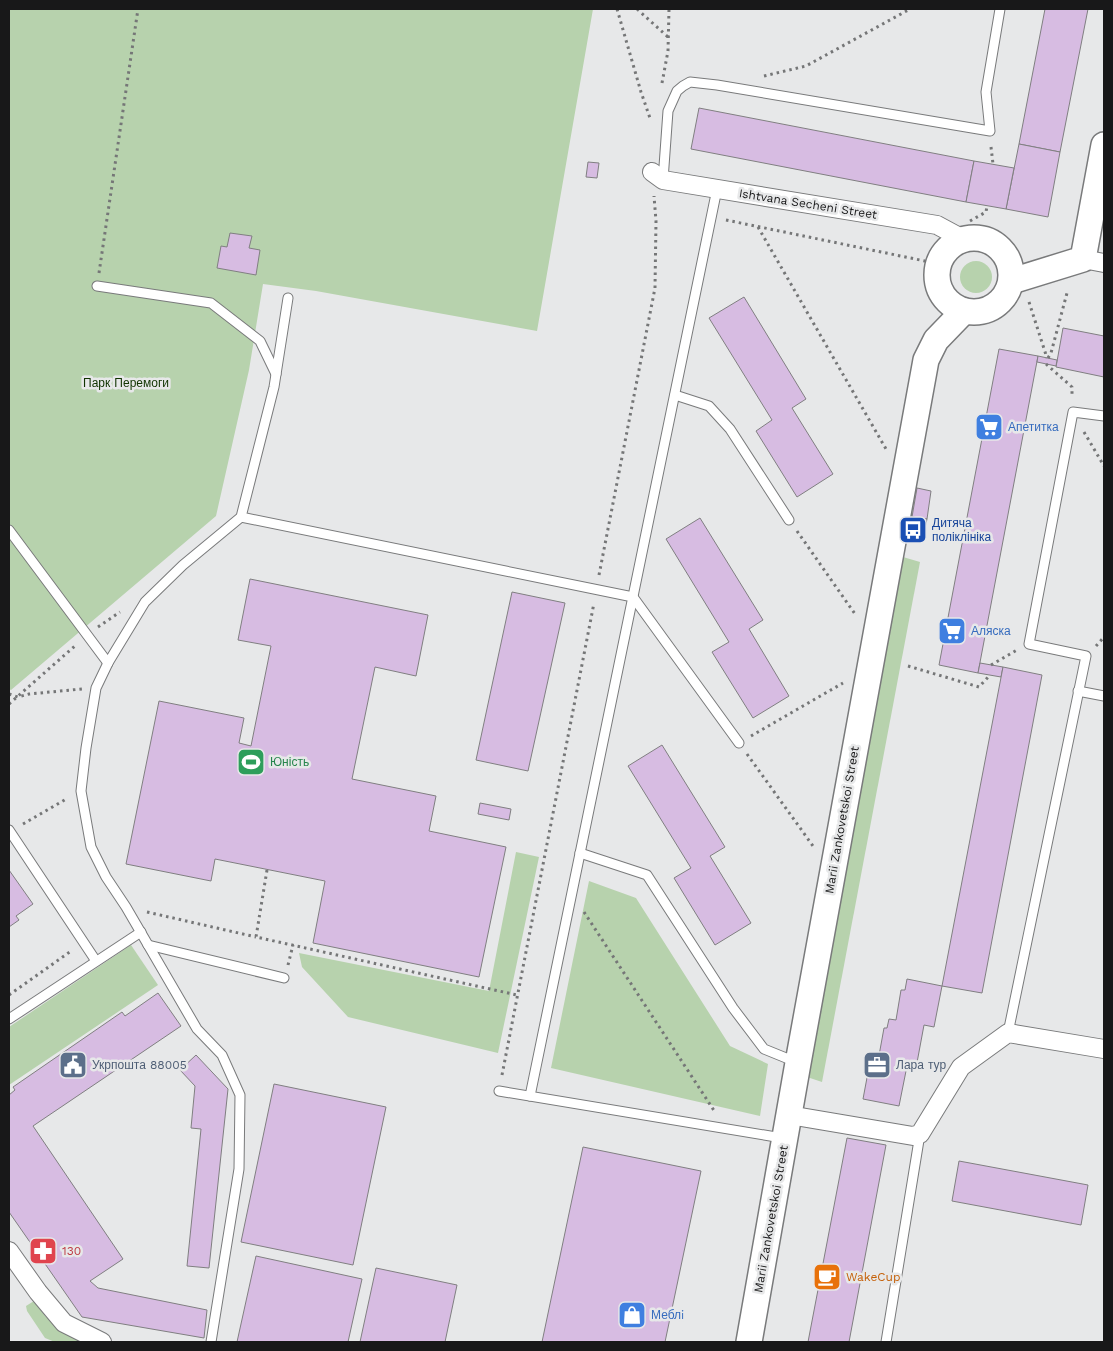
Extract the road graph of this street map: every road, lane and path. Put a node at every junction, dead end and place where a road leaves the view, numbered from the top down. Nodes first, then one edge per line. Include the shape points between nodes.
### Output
1 (138, 9) edge
2 (617, 9) edge
3 (637, 9) edge
4 (910, 9) edge
5 (1000, 9) edge
6 (669, 37) dead end
7 (762, 76) dead end
8 (653, 125) dead end
9 (1104, 145) edge
10 (657, 176) junction
11 (718, 189) junction
12 (711, 217) junction
13 (757, 227) junction
14 (963, 239) junction
15 (924, 261) dead end
16 (1094, 261) edge
17 (1012, 281) junction
18 (96, 286) joint
19 (1067, 293) dead end
20 (288, 298) dead end
21 (1029, 302) dead end
22 (964, 311) junction
23 (276, 374) junction
24 (675, 395) junction
25 (1104, 416) edge
26 (888, 452) dead end
27 (241, 517) junction
28 (789, 520) joint
29 (9, 530) edge
30 (596, 590) junction
31 (633, 597) junction
32 (857, 616) dead end
33 (1029, 644) junction
34 (108, 663) junction
35 (991, 665) dead end
36 (908, 666) dead end
37 (990, 675) dead end
38 (847, 680) dead end
39 (96, 688) junction
40 (1078, 691) junction
41 (9, 694) edge
42 (1104, 696) edge
43 (18, 697) junction
44 (9, 704) edge
45 (739, 743) junction
46 (81, 791) junction
47 (9, 831) edge
48 (813, 847) dead end
49 (580, 853) junction
50 (267, 870) dead end
51 (572, 894) junction
52 (126, 907) junction
53 (141, 932) junction
54 (256, 937) junction
55 (83, 942) junction
56 (148, 945) junction
57 (96, 961) junction
58 (284, 978) dead end
59 (9, 995) edge
60 (517, 995) junction
61 (9, 1019) edge
62 (1008, 1033) junction
63 (1104, 1049) edge
64 (798, 1062) junction
65 (499, 1091) joint
66 (530, 1096) junction
67 (787, 1127) junction
68 (726, 1129) junction
69 (920, 1134) junction
70 (9, 1251) edge
71 (102, 1342) edge
72 (211, 1342) edge
73 (749, 1342) edge
74 (886, 1342) edge

1 - 18 path
2 - 8 path
3 - 6 path
4 - 7 path via 806,66
5 - 10 lane via 986,92 990,131 690,82 677,91 668,111
9 - 16 street
10 - 11 street, Ishtvana Secheni Street
10 - 30 path via 655,288
11 - 12 lane
11 - 14 street, Ishtvana Secheni Street via 937,225
12 - 13 path
12 - 24 lane
13 - 15 path
13 - 26 path
14 - 17 street via 986,240 1002,249 1009,258
14 - 22 street via 944,253 938,264 937,276 944,298
16 - 17 street
17 - 22 street via 1000,303 989,310
18 - 23 lane via 211,303 260,341
19 - 21 path via 1048,358
20 - 23 lane
22 - 64 street, Marii Zankovetskoi Street via 936,340 926,360
23 - 27 lane
24 - 28 lane via 709,406 730,429
24 - 31 lane
25 - 33 lane via 1073,412
27 - 30 lane
27 - 34 lane via 183,565 145,602
28 - 32 path
29 - 34 lane
30 - 31 lane
30 - 60 path
31 - 45 lane
31 - 49 lane
33 - 35 path
33 - 40 lane via 1086,656
34 - 39 lane
36 - 37 path via 979,688
38 - 45 path
39 - 43 path
39 - 46 lane
40 - 42 lane
40 - 62 lane
41 - 43 path
43 - 44 path
45 - 48 path
46 - 47 path
46 - 52 lane via 91,848
47 - 55 lane
49 - 51 lane
49 - 64 lane via 647,875 732,1008 764,1049
50 - 54 path
51 - 66 lane
51 - 68 path
52 - 53 lane
52 - 54 path
53 - 56 lane
53 - 57 lane
54 - 60 path
55 - 57 lane
55 - 59 path
56 - 58 lane
56 - 72 lane via 197,1029 222,1055 240,1095 239,1169
57 - 61 lane
60 - 65 path
62 - 63 street
62 - 69 street via 961,1066
64 - 67 street, Marii Zankovetskoi Street
65 - 66 lane
66 - 68 lane
67 - 68 lane
67 - 69 street
67 - 73 street, Marii Zankovetskoi Street
69 - 74 lane
70 - 71 street via 64,1323

